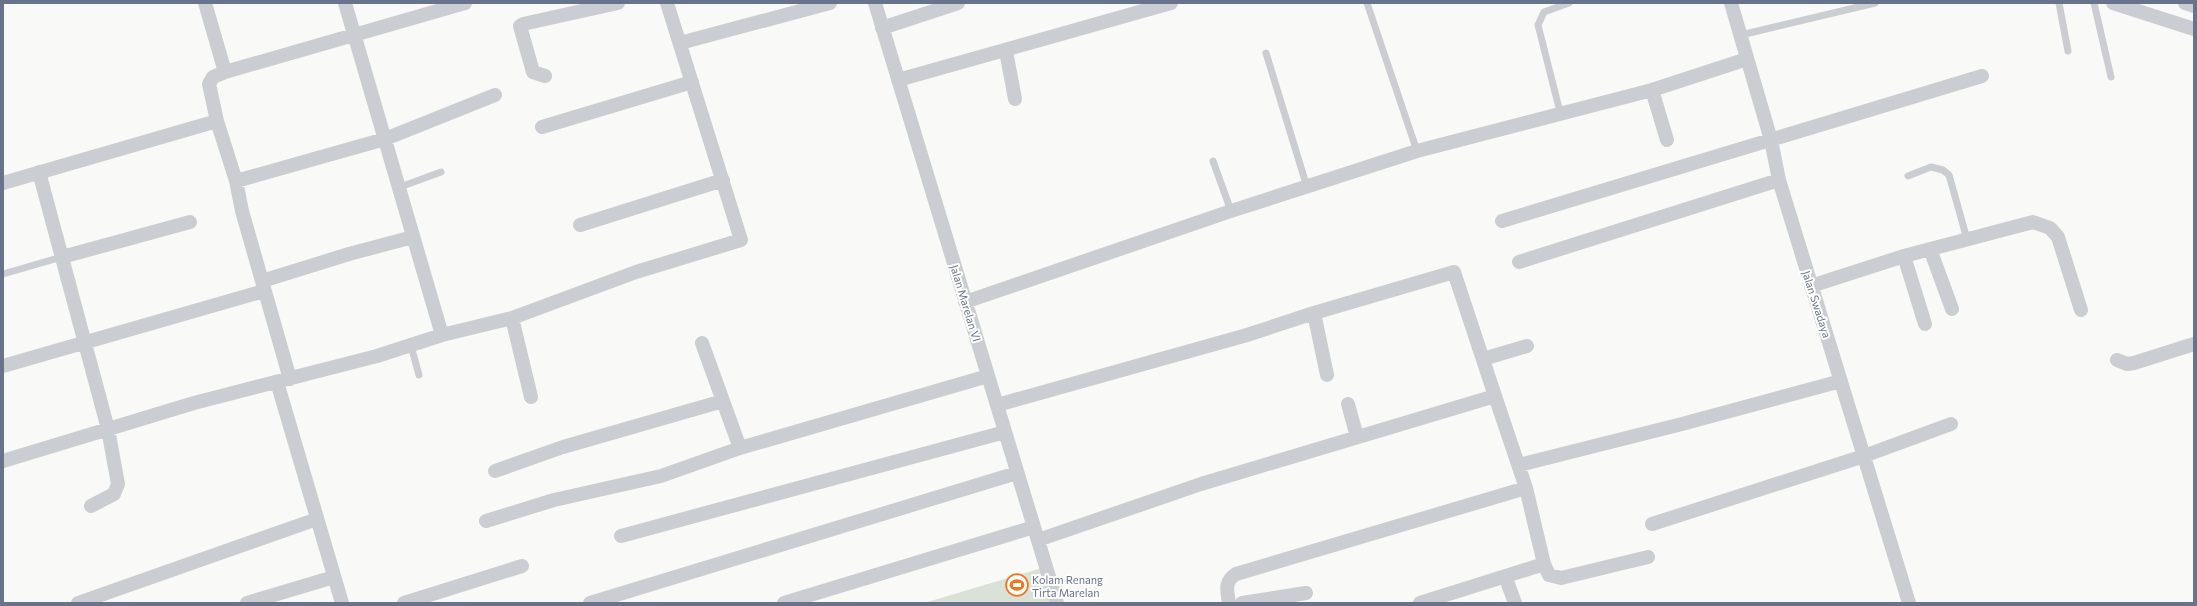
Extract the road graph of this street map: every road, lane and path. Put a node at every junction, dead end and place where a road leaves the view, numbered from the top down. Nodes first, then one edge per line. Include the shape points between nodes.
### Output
1 (205, 3) edge
2 (345, 3) edge
3 (465, 3) edge
4 (618, 3) edge
5 (667, 3) edge
6 (830, 3) edge
7 (875, 3) edge
8 (958, 3) edge
9 (1171, 3) edge
10 (1367, 3) edge
11 (1569, 3) edge
12 (1731, 3) edge
13 (1875, 3) edge
14 (2059, 3) edge
15 (2094, 3) edge
16 (2113, 3) edge
17 (2185, 3) edge
18 (2194, 6) edge
19 (882, 28) junction
20 (2194, 29) edge
21 (355, 34) junction
22 (1741, 35) junction
23 (680, 43) junction
24 (1006, 51) junction
25 (2068, 51) dead end
26 (1266, 53) dead end
27 (1747, 59) junction
28 (225, 72) junction
29 (545, 76) dead end
30 (1982, 76) dead end
31 (2111, 76) dead end
32 (898, 80) junction
33 (692, 82) junction
34 (1652, 90) junction
35 (494, 95) dead end
36 (1015, 99) dead end
37 (1560, 112) junction
38 (217, 121) junction
39 (542, 126) dead end
40 (385, 139) junction
41 (1667, 140) dead end
42 (1770, 140) junction
43 (1418, 151) junction
44 (1214, 161) dead end
45 (39, 172) junction
46 (441, 172) dead end
47 (1908, 176) dead end
48 (723, 180) junction
49 (1779, 180) junction
50 (236, 181) junction
51 (3, 183) edge
52 (1307, 186) junction
53 (400, 187) junction
54 (1231, 211) junction
55 (1502, 221) dead end
56 (190, 222) dead end
57 (580, 225) dead end
58 (413, 237) junction
59 (1967, 238) junction
60 (1930, 249) junction
61 (1904, 256) junction
62 (62, 257) junction
63 (1519, 262) dead end
64 (3, 274) edge
65 (263, 286) junction
66 (1811, 286) junction
67 (966, 302) junction
68 (1952, 309) dead end
69 (2081, 310) dead end
70 (1314, 313) junction
71 (512, 318) junction
72 (1925, 324) dead end
73 (442, 335) junction
74 (86, 343) junction
75 (702, 343) dead end
76 (2194, 344) edge
77 (411, 346) junction
78 (1527, 346) dead end
79 (1483, 359) junction
80 (2117, 360) dead end
81 (3, 366) edge
82 (419, 375) dead end
83 (1327, 375) dead end
84 (988, 376) junction
85 (284, 381) junction
86 (1841, 381) junction
87 (1495, 396) junction
88 (531, 397) dead end
89 (723, 401) junction
90 (1348, 404) dead end
91 (997, 405) junction
92 (1951, 424) dead end
93 (108, 429) junction
94 (1005, 432) junction
95 (1357, 437) junction
96 (740, 448) junction
97 (1864, 456) junction
98 (3, 461) edge
99 (1519, 465) junction
100 (495, 471) dead end
101 (1017, 473) junction
102 (1526, 488) junction
103 (92, 506) dead end
104 (317, 519) junction
105 (486, 521) dead end
106 (1652, 524) dead end
107 (1034, 526) junction
108 (621, 536) dead end
109 (1038, 540) junction
110 (1648, 557) dead end
111 (1544, 564) junction
112 (522, 566) dead end
113 (1505, 576) junction
114 (334, 577) junction
115 (1306, 593) dead end
116 (78, 603) edge
117 (247, 603) edge
118 (342, 603) edge
119 (404, 603) edge
120 (590, 603) edge
121 (784, 603) edge
122 (1057, 603) edge
123 (1229, 603) edge
124 (1242, 603) edge
125 (1420, 603) edge
126 (1515, 603) edge
127 (1909, 603) edge

1 - 28 street
2 - 21 street
3 - 21 street
4 - 29 street via 520,26 533,72
5 - 23 street
6 - 23 street
7 - 19 street, Jalan Marelan VI
8 - 19 street
9 - 24 street
10 - 43 lane
11 - 37 lane via 1544,12 1538,25
12 - 22 street, Jalan Swadaya
13 - 22 lane
14 - 25 lane
15 - 31 lane
16 - 20 street
17 - 18 street
19 - 32 street, Jalan Marelan VI
21 - 28 street
21 - 40 street
22 - 27 street, Jalan Swadaya
23 - 33 street
24 - 32 street
24 - 36 street
26 - 52 lane
27 - 34 street
27 - 42 street, Jalan Swadaya
28 - 38 street via 213,77 209,84
30 - 42 street
32 - 67 street, Jalan Marelan VI
33 - 39 street
33 - 48 street
34 - 37 street
34 - 41 street
35 - 40 street
37 - 43 street
38 - 45 street
38 - 50 street
40 - 50 street
40 - 53 street
42 - 49 street, Jalan Swadaya
42 - 55 street
43 - 52 street
44 - 54 lane
45 - 51 street
45 - 62 street
46 - 53 lane
47 - 59 lane via 1931,167 1943,170 1949,175
48 - 57 street
48 - 71 street via 741,240 636,272
49 - 63 street
49 - 66 street, Jalan Swadaya
50 - 65 street
52 - 54 street
53 - 58 street
54 - 67 street
56 - 62 street
58 - 65 street via 349,254
58 - 73 street
59 - 60 street
59 - 69 street via 2033,222 2050,228 2058,237
60 - 61 street
60 - 68 street
61 - 66 street
61 - 72 street
62 - 64 lane
62 - 74 street
65 - 74 street
65 - 85 street
66 - 86 street, Jalan Swadaya
67 - 84 street, Jalan Marelan VI
70 - 79 street via 1454,272
70 - 83 street
70 - 91 street via 1247,335
71 - 73 street
71 - 88 street
73 - 77 street
74 - 81 street
74 - 93 street
75 - 89 street
76 - 80 street via 2134,363 2127,364
77 - 82 lane
77 - 85 street
78 - 79 street
79 - 87 street
84 - 91 street, Jalan Marelan VI
84 - 96 street
85 - 93 street via 194,403
85 - 104 street
86 - 97 street, Jalan Swadaya
86 - 99 street
87 - 95 street
87 - 99 street
89 - 96 street
89 - 100 street via 563,447
90 - 95 street
91 - 94 street, Jalan Marelan VI
92 - 97 street
93 - 98 street
93 - 103 street via 118,487 114,494
94 - 101 street, Jalan Marelan VI
94 - 108 street
95 - 109 street via 1201,484
96 - 105 street via 661,476 554,500
97 - 106 street
97 - 127 street, Jalan Swadaya
99 - 102 street
101 - 107 street, Jalan Marelan VI
101 - 120 street
102 - 111 street
102 - 123 street via 1236,574 1226,587
104 - 114 street
104 - 116 street
107 - 109 street, Jalan Marelan VI
107 - 121 street
109 - 122 street, Jalan Marelan VI
110 - 111 street via 1561,578 1549,575
111 - 113 street
112 - 119 street
113 - 125 street
113 - 126 street
114 - 117 street
114 - 118 street
115 - 124 street

